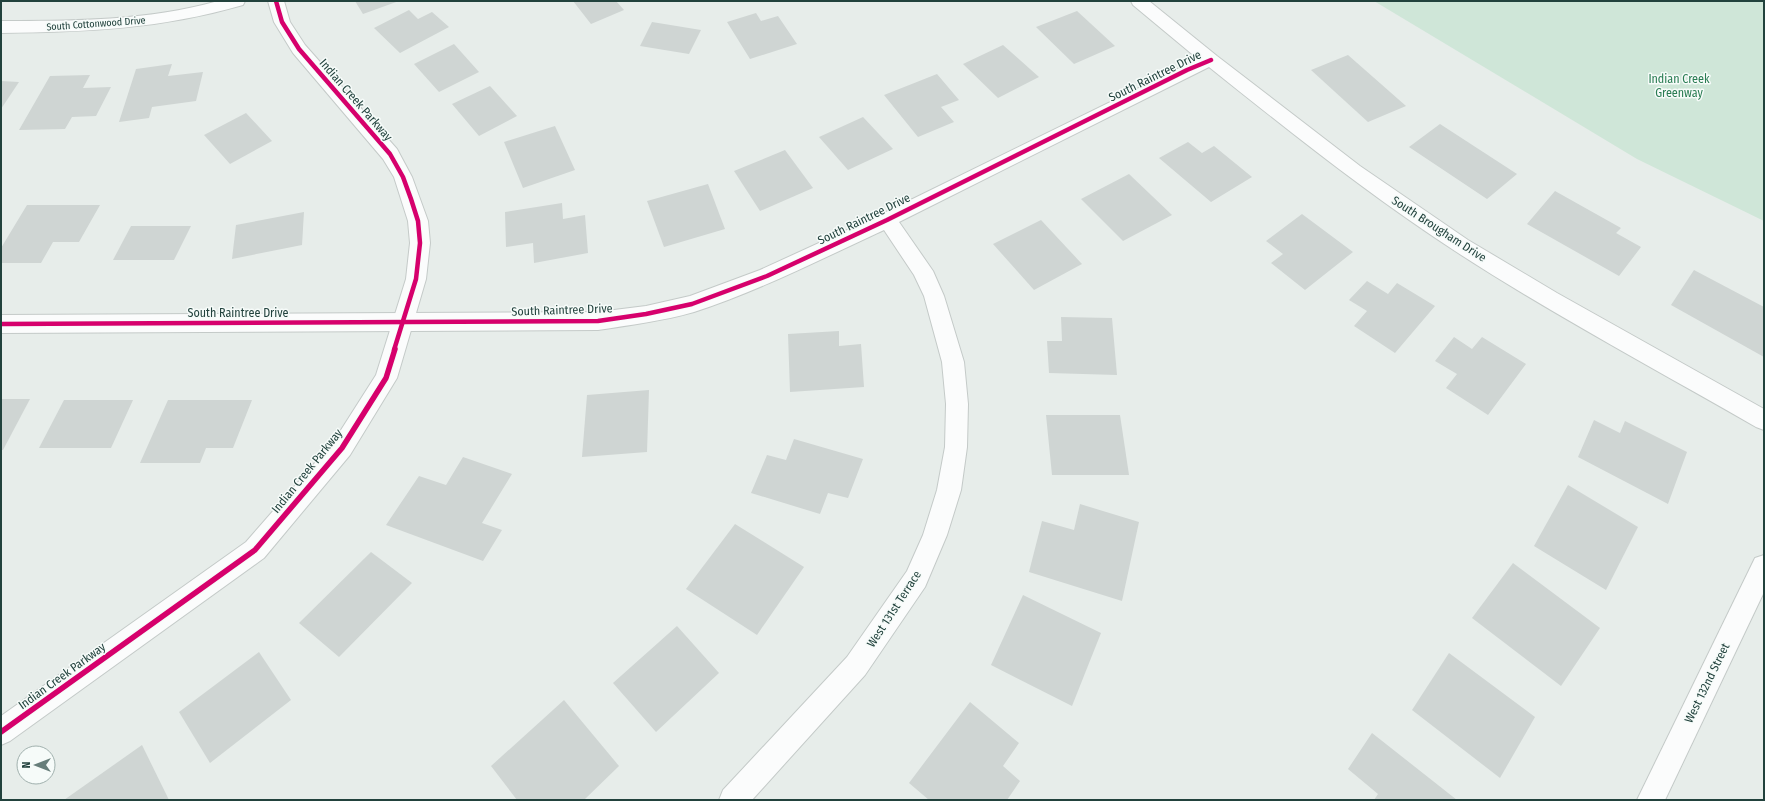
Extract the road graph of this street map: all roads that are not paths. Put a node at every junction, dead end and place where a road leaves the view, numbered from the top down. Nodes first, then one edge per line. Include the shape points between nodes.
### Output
1 (237, 1) edge
2 (276, 1) edge
3 (1139, 1) edge
4 (1, 27) edge
5 (1211, 60) junction
6 (887, 220) junction
7 (403, 323) junction
8 (1, 324) edge
9 (1764, 420) edge
10 (1764, 566) edge
11 (1, 732) edge
12 (732, 800) edge
13 (1651, 800) edge

1 - 4 street, South Cottonwood Drive via 156,20 100,26
2 - 7 street, Indian Creek Parkway via 282,22 299,49 390,154 412,199 420,243 416,279
3 - 5 street, South Brougham Drive
5 - 6 street, South Raintree Drive
5 - 9 street, South Brougham Drive via 1353,171 1461,245
6 - 7 street, South Raintree Drive via 767,276 692,304 598,321
6 - 12 street, West 131st Terrace via 923,271 934,296 953,362 957,404 956,447 949,490 935,535 916,579 856,666
7 - 8 street, South Raintree Drive
7 - 11 street, Indian Creek Parkway via 386,378 342,448 255,550
10 - 13 street, West 132nd Street

